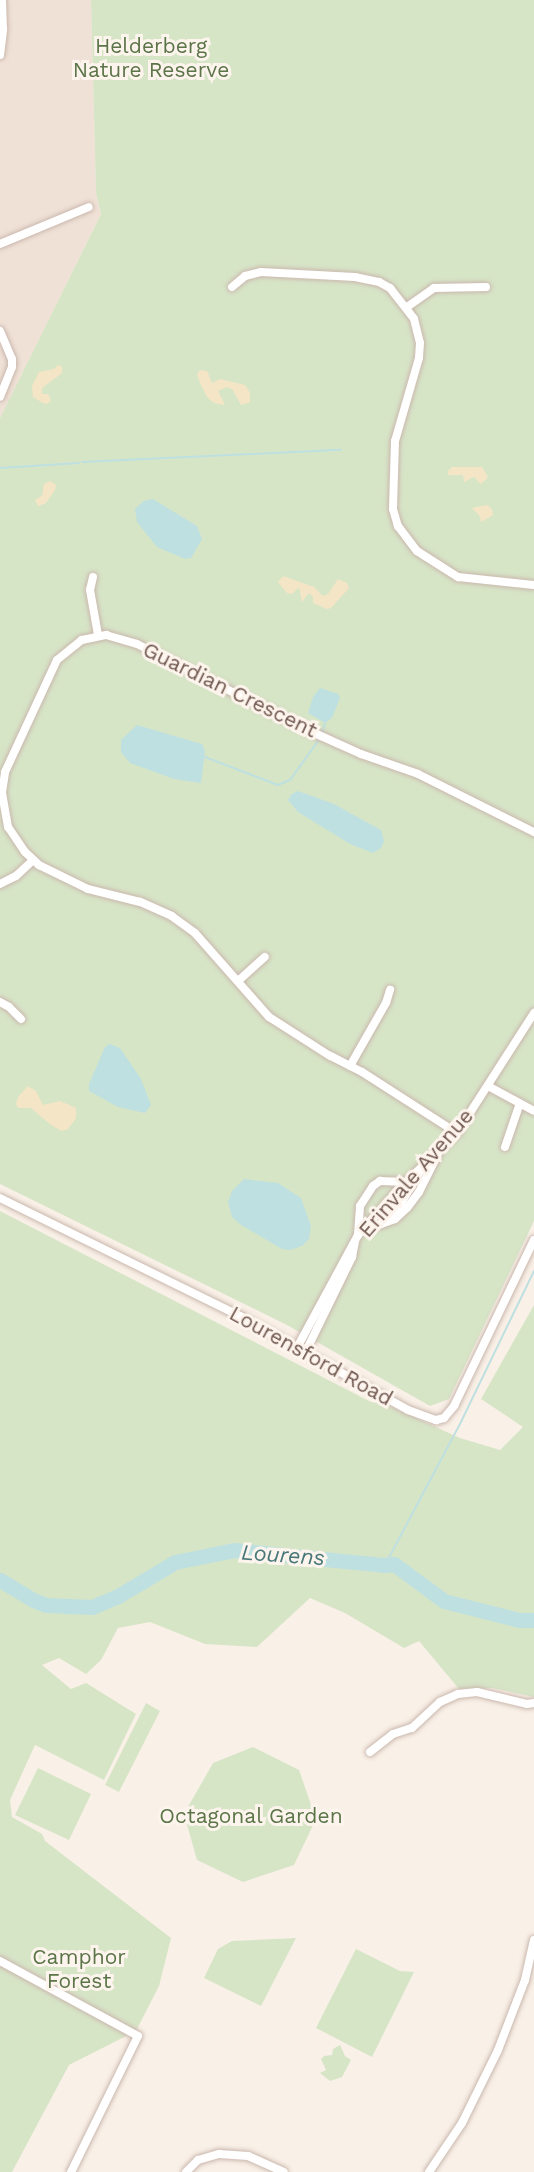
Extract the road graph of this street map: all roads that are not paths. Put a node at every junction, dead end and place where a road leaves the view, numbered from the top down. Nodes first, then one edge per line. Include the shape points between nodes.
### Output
1 (2, 0) edge
2 (0, 55) edge
3 (89, 207) dead end
4 (0, 244) edge
5 (232, 287) dead end
6 (486, 287) dead end
7 (407, 307) junction
8 (0, 331) edge
9 (0, 397) edge
10 (93, 577) dead end
11 (534, 585) edge
12 (98, 635) junction
13 (1, 791) edge
14 (534, 832) edge
15 (33, 860) junction
16 (0, 884) edge
17 (265, 957) dead end
18 (238, 981) junction
19 (390, 990) dead end
20 (0, 1002) edge
21 (534, 1013) edge
22 (21, 1019) dead end
23 (350, 1066) junction
24 (488, 1086) junction
25 (520, 1103) junction
26 (534, 1112) edge
27 (457, 1132) junction
28 (505, 1147) dead end
29 (441, 1148) junction
30 (424, 1165) junction
31 (407, 1181) junction
32 (0, 1198) edge
33 (381, 1224) junction
34 (359, 1235) junction
35 (534, 1240) edge
36 (302, 1349) junction
37 (534, 1703) edge
38 (370, 1752) dead end
39 (534, 1940) edge
40 (0, 1961) edge
41 (71, 2172) edge
42 (186, 2172) edge
43 (284, 2172) edge
44 (429, 2172) edge

1 - 2 street
3 - 4 street
5 - 7 street via 253,273 355,277 390,288
6 - 7 street via 434,288
7 - 11 street via 420,343 394,441 393,509 398,526 417,551 458,576
8 - 9 street via 12,367
10 - 12 street via 90,590
12 - 13 street via 78,642 57,660 8,762
12 - 14 street, Guardian Crescent via 137,644 312,732 418,774
13 - 15 street via 9,827
15 - 16 street
15 - 18 street via 88,889 140,902 172,916 195,933
17 - 18 street
18 - 23 street via 269,1017
19 - 23 street
20 - 22 street
21 - 24 street, Erinvale Avenue
23 - 27 street
24 - 25 street
24 - 27 street, Erinvale Avenue
25 - 26 street
25 - 28 street
27 - 29 street, Erinvale Avenue
29 - 30 street, Erinvale Avenue
29 - 33 street via 416,1197 395,1219
30 - 31 street, Erinvale Avenue
30 - 33 street via 400,1206
31 - 34 street, Erinvale Avenue
31 - 34 street via 380,1181 368,1191 360,1206
32 - 36 street, Lourensford Road
33 - 34 street
34 - 36 street, Erinvale Avenue via 325,1292
35 - 36 street, Lourensford Road via 454,1406 440,1420 408,1410
37 - 38 street via 477,1692 458,1694 440,1702 412,1728 393,1734
39 - 44 street via 525,1980 498,2050 462,2123
40 - 41 street via 138,2036
42 - 43 street via 198,2160 219,2154 248,2156

